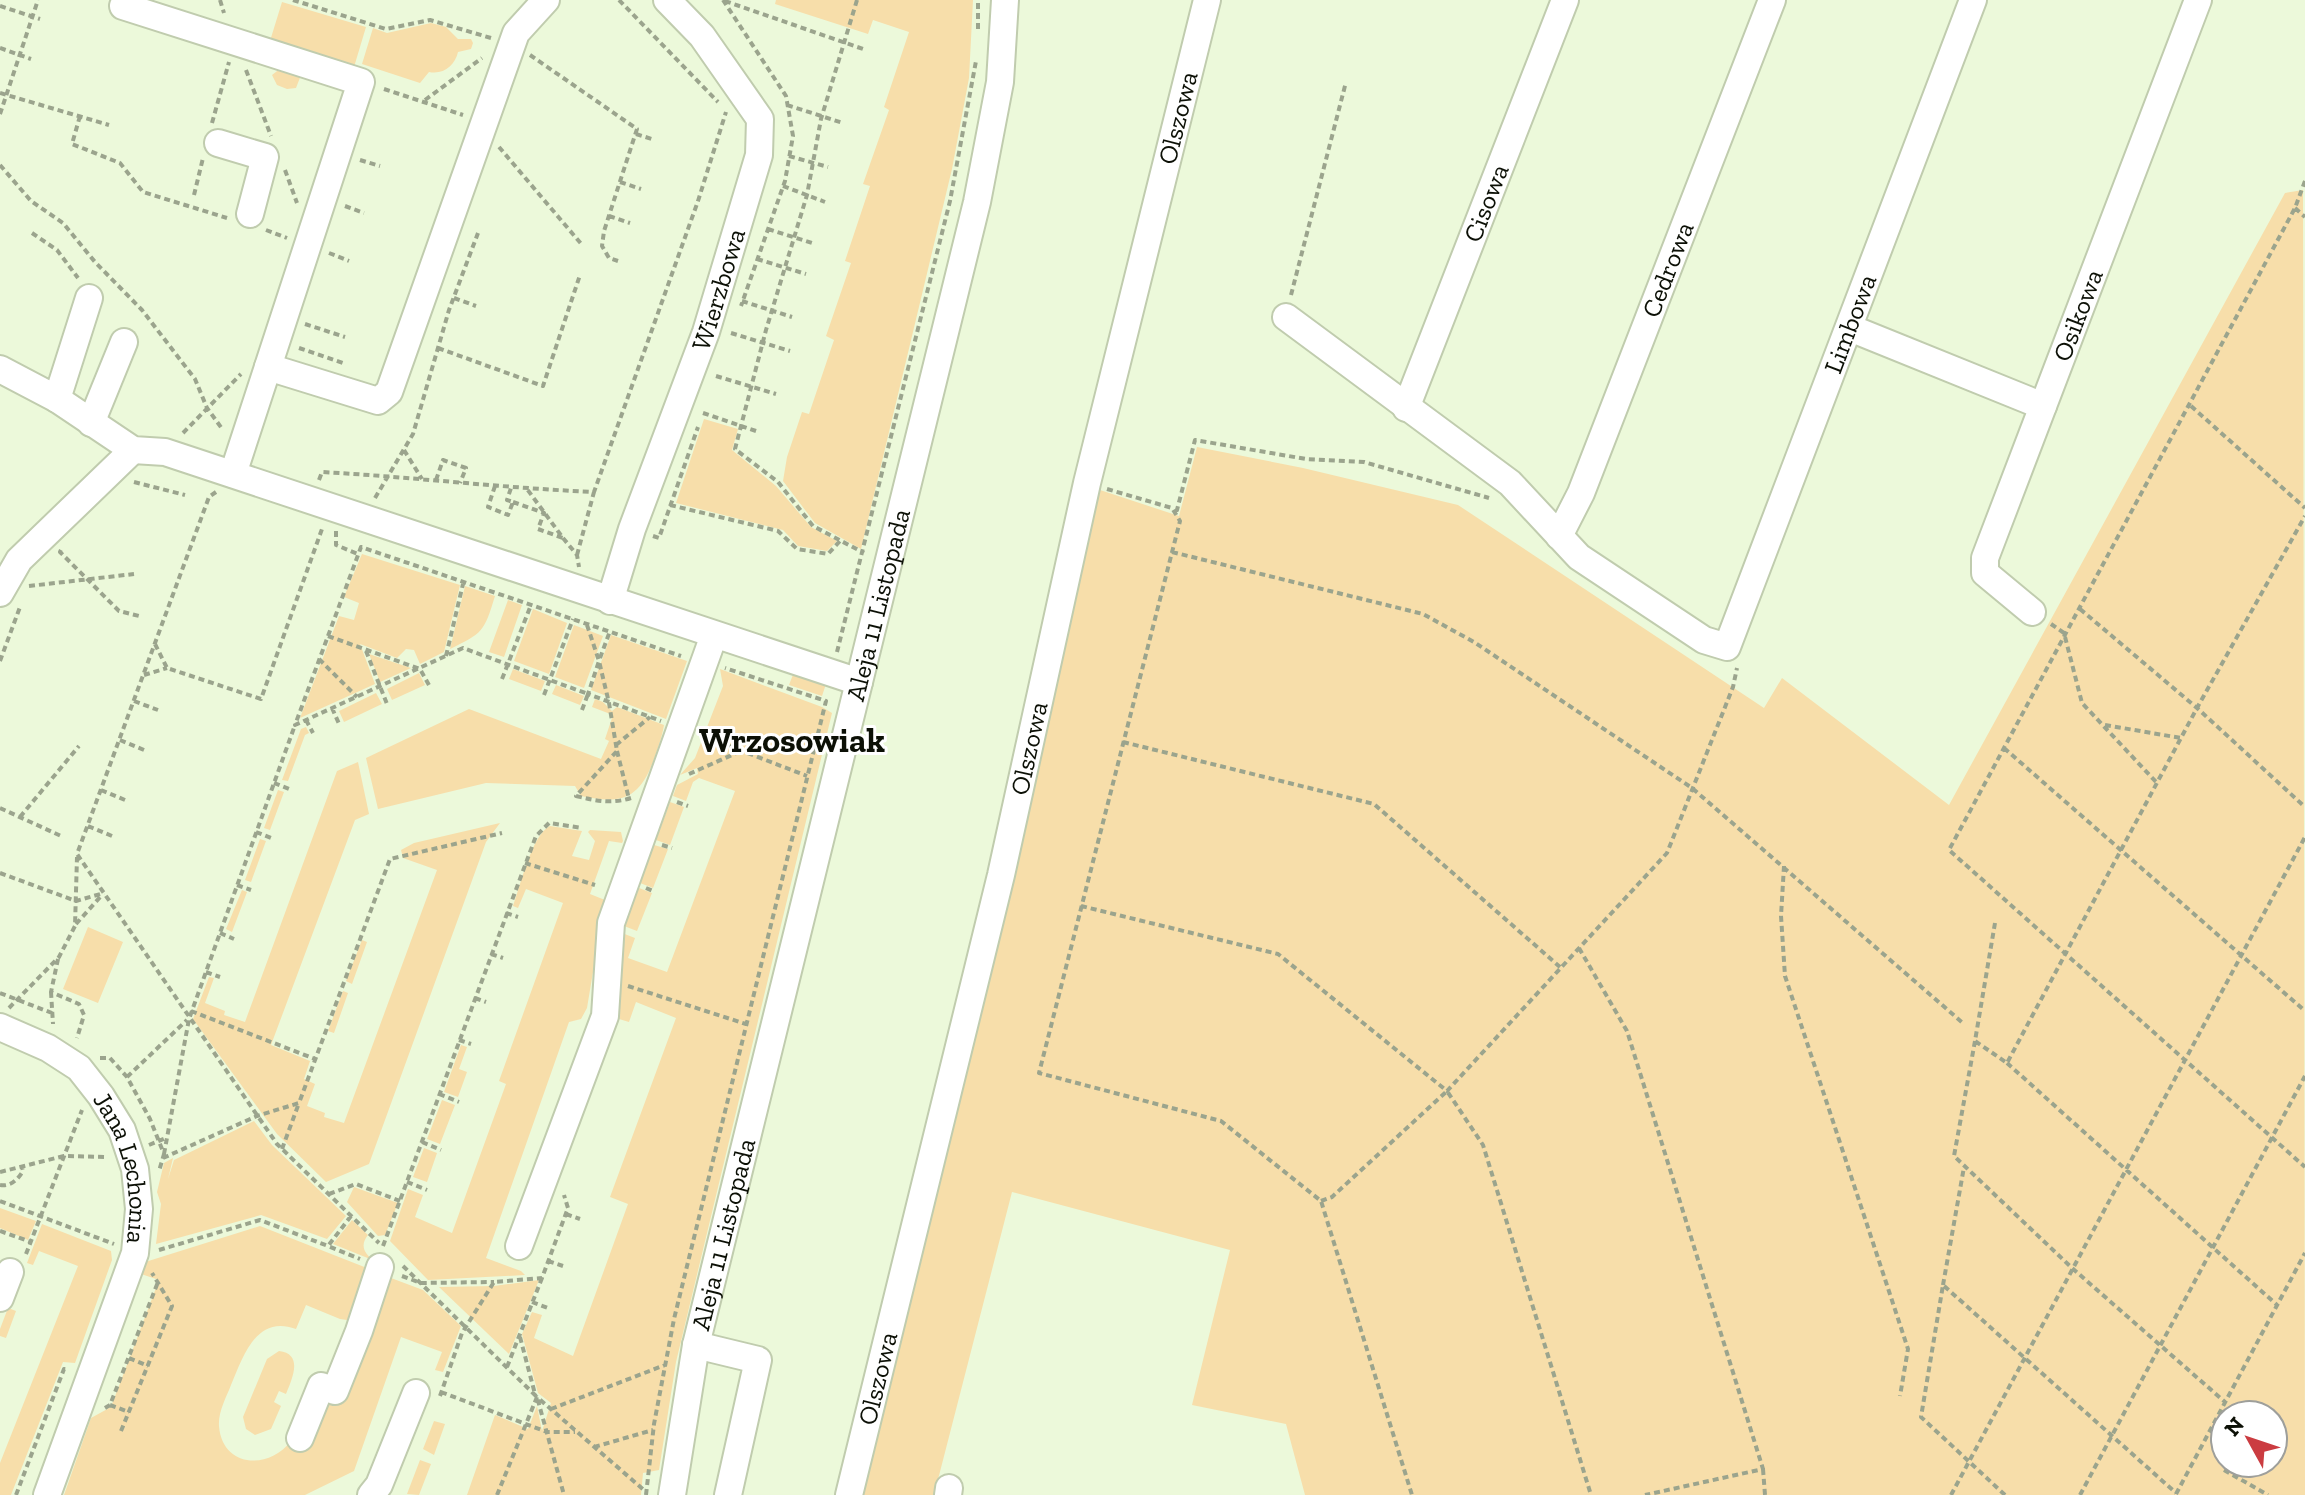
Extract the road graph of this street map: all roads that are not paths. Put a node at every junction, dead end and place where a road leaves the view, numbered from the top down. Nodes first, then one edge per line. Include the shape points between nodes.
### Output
1 (546, 0) edge
2 (667, 0) edge
3 (1005, 0) edge
4 (1207, 0) edge
5 (1565, 0) edge
6 (1772, 0) edge
7 (1973, 0) edge
8 (2198, 0) edge
9 (123, 6) dead end
10 (218, 143) dead end
11 (246, 220) road end
12 (89, 298) road end
13 (1286, 317) road end
14 (1850, 328) junction
15 (124, 342) dead end
16 (0, 369) edge
17 (266, 369) junction
18 (57, 399) junction
19 (2043, 406) junction
20 (1406, 408) junction
21 (91, 423) junction
22 (133, 450) junction
23 (228, 479) junction
24 (1559, 536) junction
25 (11, 597) edge
26 (610, 601) junction
27 (2032, 612) road end
28 (714, 635) junction
29 (859, 682) junction
30 (0, 1027) edge
31 (519, 1246) dead end
32 (389, 1259) road end
33 (18, 1264) road end
34 (0, 1298) edge
35 (696, 1345) junction
36 (432, 1394) road end
37 (300, 1438) dead end
38 (662, 1493) edge
39 (47, 1495) edge
40 (371, 1495) edge
41 (728, 1495) edge
42 (849, 1495) edge

1 - 17 street via 511,39 389,392 378,401
2 - 26 street, Wierzbowa via 702,36 760,119 759,155 706,332
3 - 29 street, Aleja 11 Listopada via 1000,82 977,202
4 - 42 street, Olszowa via 1087,483 1001,875
5 - 20 street, Cisowa
6 - 24 street, Cedrowa via 1581,493
7 - 14 street, Limbowa
8 - 19 street, Osikowa
9 - 17 street via 361,82
10 - 11 street via 265,157
12 - 18 street
13 - 20 street
14 - 19 street
14 - 24 street, Limbowa via 1727,647 1704,640 1579,557
15 - 21 street
16 - 18 street
17 - 23 street
18 - 21 street
19 - 27 street, Osikowa via 1985,558 1985,573
20 - 24 street via 1510,483
21 - 22 street
22 - 23 street via 165,452
22 - 25 street via 19,560
23 - 26 street
26 - 28 street
28 - 29 street
28 - 31 street via 611,923 605,1016
29 - 35 street, Aleja 11 Listopada
30 - 39 street, Jana Lechonia via 79,1068 122,1130 135,1169 142,1253
32 - 37 street via 348,1328
33 - 34 street
35 - 38 street, Aleja 11 Listopada
35 - 41 street via 758,1360
36 - 40 street

